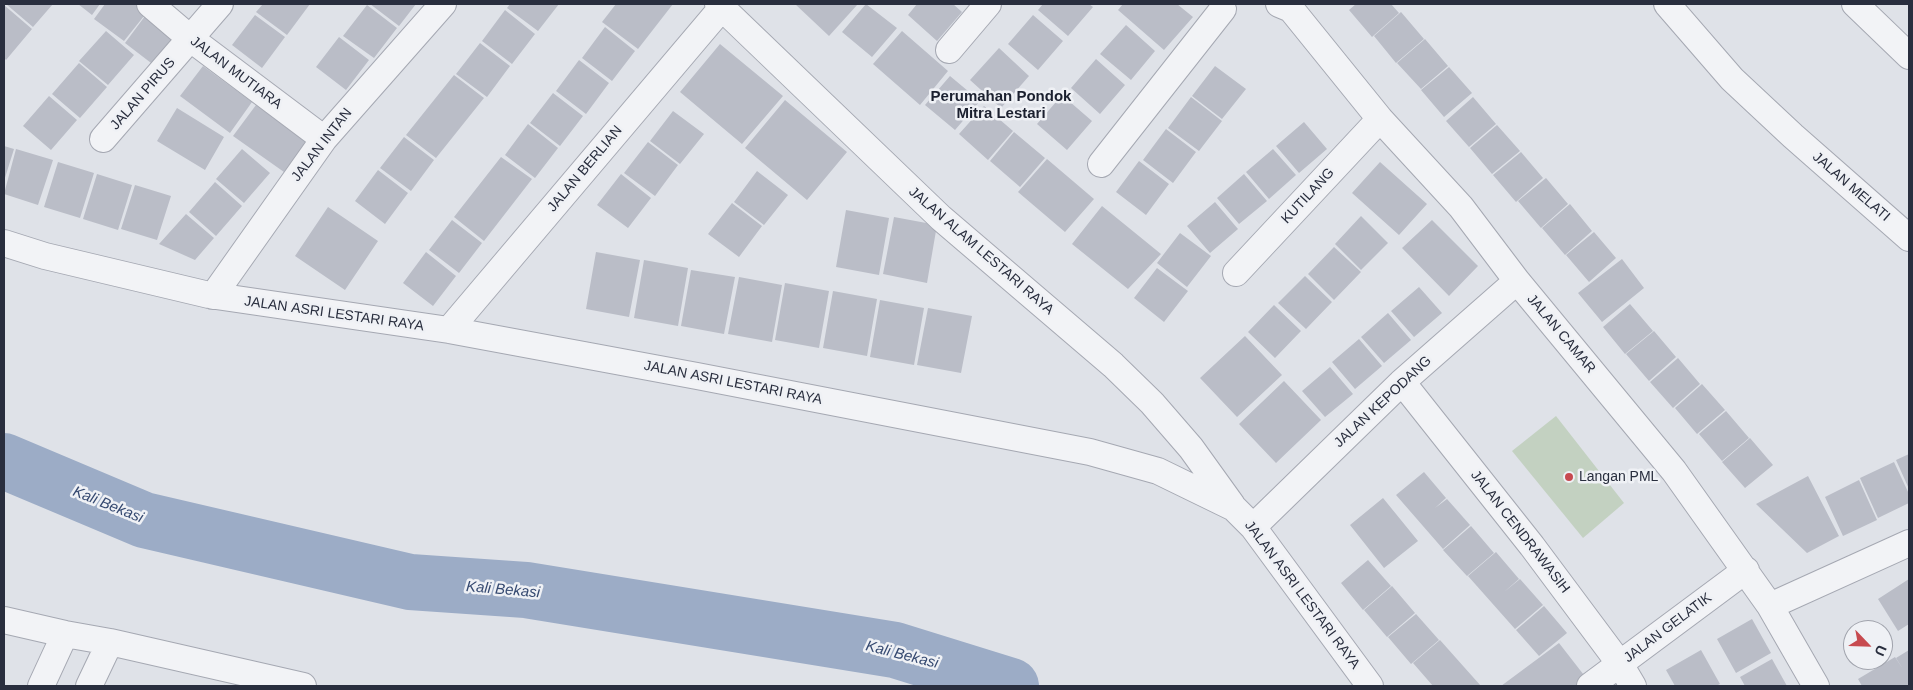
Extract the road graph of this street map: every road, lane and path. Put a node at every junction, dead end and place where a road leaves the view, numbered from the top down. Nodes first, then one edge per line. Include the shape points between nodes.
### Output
1 (150, 4) edge
2 (220, 4) edge
3 (443, 4) edge
4 (988, 4) edge
5 (1278, 4) edge
6 (1667, 4) edge
7 (1855, 4) edge
8 (721, 5) edge
9 (1225, 5) edge
10 (191, 39) junction
11 (948, 50) dead end
12 (1909, 56) edge
13 (1380, 120) junction
14 (103, 139) dead end
15 (324, 139) junction
16 (1101, 164) dead end
17 (1909, 238) edge
18 (4, 242) edge
19 (1236, 273) dead end
20 (1517, 281) junction
21 (213, 296) junction
22 (448, 330) junction
23 (1402, 382) junction
24 (1234, 508) junction
25 (1253, 527) junction
26 (1909, 543) edge
27 (1746, 570) junction
28 (1770, 606) junction
29 (4, 620) edge
30 (65, 634) junction
31 (110, 642) junction
32 (1620, 664) junction
33 (41, 686) edge
34 (89, 686) edge
35 (302, 686) edge
36 (1370, 686) edge
37 (1590, 686) edge
38 (1633, 686) edge
39 (1816, 686) edge

1 - 10 street, JALAN MUTIARA
2 - 10 street, JALAN PIRUS
3 - 15 street, JALAN INTAN
4 - 11 street
5 - 13 street, JALAN CAMAR via 1291,9
6 - 17 street, JALAN MELATI via 1732,79
7 - 12 street
8 - 22 street, JALAN BERLIAN
8 - 24 street, JALAN ALAM LESTARI RAYA via 941,218 1113,365 1152,403 1191,448
9 - 16 street
10 - 14 street, JALAN PIRUS
10 - 15 street, JALAN MUTIARA
13 - 19 street, KUTILANG
13 - 20 street, JALAN CAMAR via 1461,207
15 - 21 street, JALAN INTAN
18 - 21 street, JALAN ASRI LESTARI RAYA via 45,256
20 - 23 street, JALAN KEPODANG
20 - 27 street, JALAN CAMAR via 1674,471
21 - 22 street, JALAN ASRI LESTARI RAYA
22 - 24 street, JALAN ASRI LESTARI RAYA via 1090,452 1158,471
23 - 25 street, JALAN KEPODANG
23 - 32 street, JALAN CENDRAWASIH via 1532,546
24 - 25 street, JALAN ASRI LESTARI RAYA
25 - 36 street, JALAN ASRI LESTARI RAYA
26 - 28 street
27 - 28 street, JALAN CAMAR
27 - 32 street, JALAN GELATIK
28 - 39 street, JALAN CAMAR
29 - 30 street
30 - 31 street
30 - 33 street
31 - 34 street
31 - 35 street
32 - 37 street, JALAN GELATIK
32 - 38 street, JALAN CENDRAWASIH

